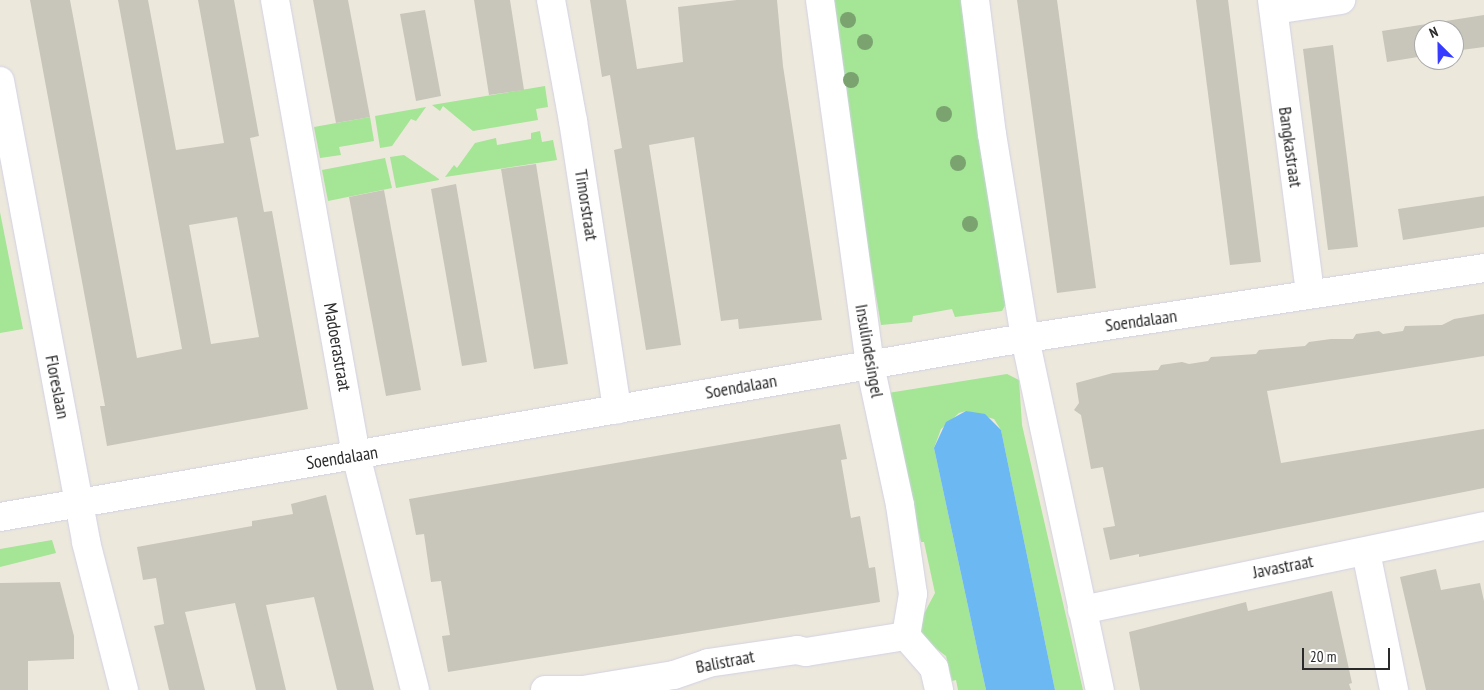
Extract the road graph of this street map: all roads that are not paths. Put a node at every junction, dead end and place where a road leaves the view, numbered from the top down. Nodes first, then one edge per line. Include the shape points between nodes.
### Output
1 (276, 0) edge
2 (551, 0) edge
3 (820, 0) edge
4 (975, 0) edge
5 (1341, 0) edge
6 (1273, 5) edge
7 (0, 81) edge
8 (1484, 268) edge
9 (1310, 294) junction
10 (1026, 338) junction
11 (870, 365) junction
12 (617, 410) junction
13 (356, 455) junction
14 (78, 501) junction
15 (0, 517) edge
16 (1484, 526) edge
17 (1366, 552) junction
18 (1082, 610) junction
19 (906, 636) junction
20 (676, 682) edge
21 (124, 690) edge
22 (415, 690) edge
23 (545, 690) edge
24 (939, 690) edge
25 (1100, 690) edge
26 (1394, 690) edge

1 - 13 street, Madoerastraat
2 - 12 street, Timorstraat
3 - 11 street, Insulindesingel
4 - 10 street via 992,134
5 - 6 street
6 - 9 street, Bangkastraat
7 - 14 street, Floreslaan
8 - 9 street, Soendalaan
9 - 10 street, Soendalaan
10 - 11 street, Soendalaan
10 - 18 street
11 - 12 street, Soendalaan
11 - 19 street, Insulindesingel via 900,505 913,594
12 - 13 street, Soendalaan
13 - 14 street, Soendalaan
13 - 22 street, Madoerastraat
14 - 15 street, Soendalaan
14 - 21 street, Floreslaan
16 - 17 street, Javastraat
17 - 18 street, Javastraat
17 - 26 street
18 - 25 street
19 - 20 street, Balistraat via 708,663
19 - 24 street via 934,668
20 - 23 street, Balistraat

